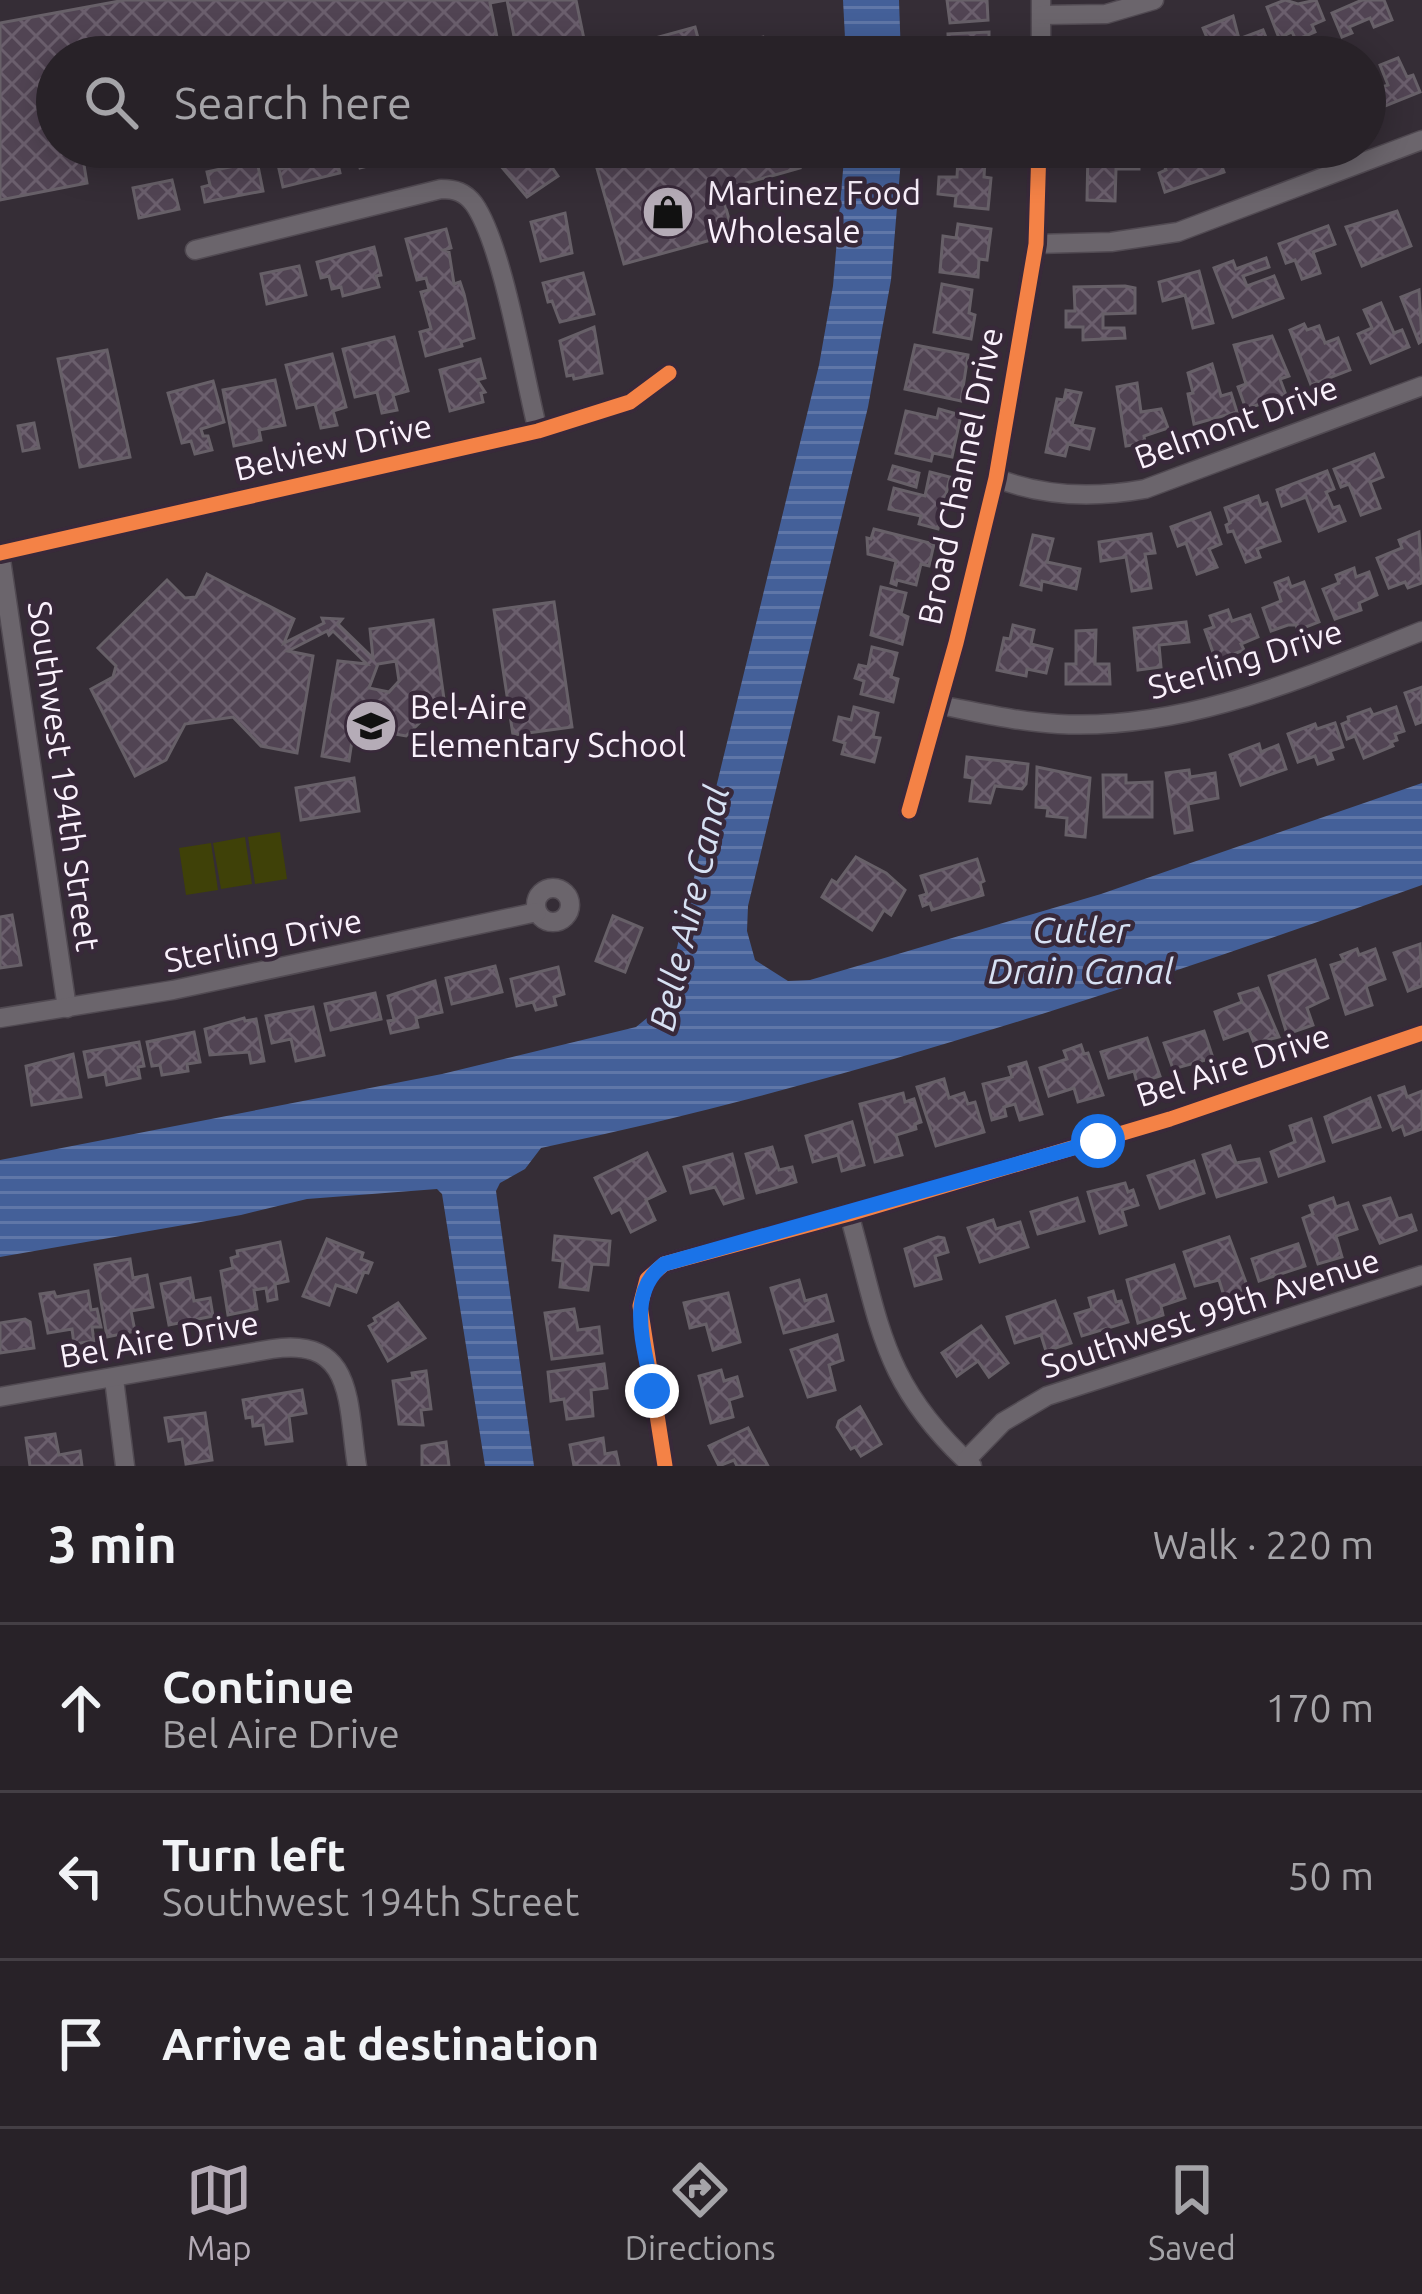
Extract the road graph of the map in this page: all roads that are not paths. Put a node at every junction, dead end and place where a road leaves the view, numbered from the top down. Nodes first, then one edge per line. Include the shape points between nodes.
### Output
1 (1154, 0) edge
2 (1042, 7) edge
3 (1422, 140) edge
4 (1386, 154) edge
5 (1038, 168) edge
6 (1348, 168) edge
7 (1036, 244) junction
8 (194, 250) dead end
9 (669, 373) dead end
10 (1422, 386) edge
11 (538, 430) junction
12 (996, 478) junction
13 (0, 553) edge
14 (1422, 631) edge
15 (939, 705) junction
16 (909, 811) dead end
17 (537, 912) dead end
18 (67, 1008) junction
19 (0, 1018) edge
20 (1422, 1033) edge
21 (849, 1214) junction
22 (1422, 1275) edge
23 (114, 1379) junction
24 (0, 1397) edge
25 (969, 1463) edge
26 (125, 1466) edge
27 (357, 1466) edge
28 (665, 1466) edge

1 - 2 street via 1101,14
3 - 4 street
5 - 7 street, Broad Channel Drive
6 - 7 street via 1178,232
7 - 12 street, Broad Channel Drive
8 - 11 street via 441,190 469,197 497,263
9 - 11 street, Belview Drive via 630,402
10 - 12 street, Belmont Drive via 1145,489 1054,493
11 - 13 street, Belview Drive
12 - 15 street, Broad Channel Drive
13 - 18 street, Southwest 194th Street
14 - 15 street, Sterling Drive via 1254,694 1154,720 1055,724
15 - 16 street, Broad Channel Drive
17 - 18 street, Sterling Drive
18 - 19 street, Sterling Drive
20 - 21 street, Bel Aire Drive via 1170,1119
21 - 25 street via 892,1365 918,1410
21 - 28 street, Bel Aire Drive via 674,1260 650,1275 640,1306
22 - 25 street, Southwest 99th Avenue via 1047,1396 1003,1422
23 - 24 street, Bel Aire Drive
23 - 26 street
23 - 27 street, Bel Aire Drive via 310,1348 326,1355 344,1385

